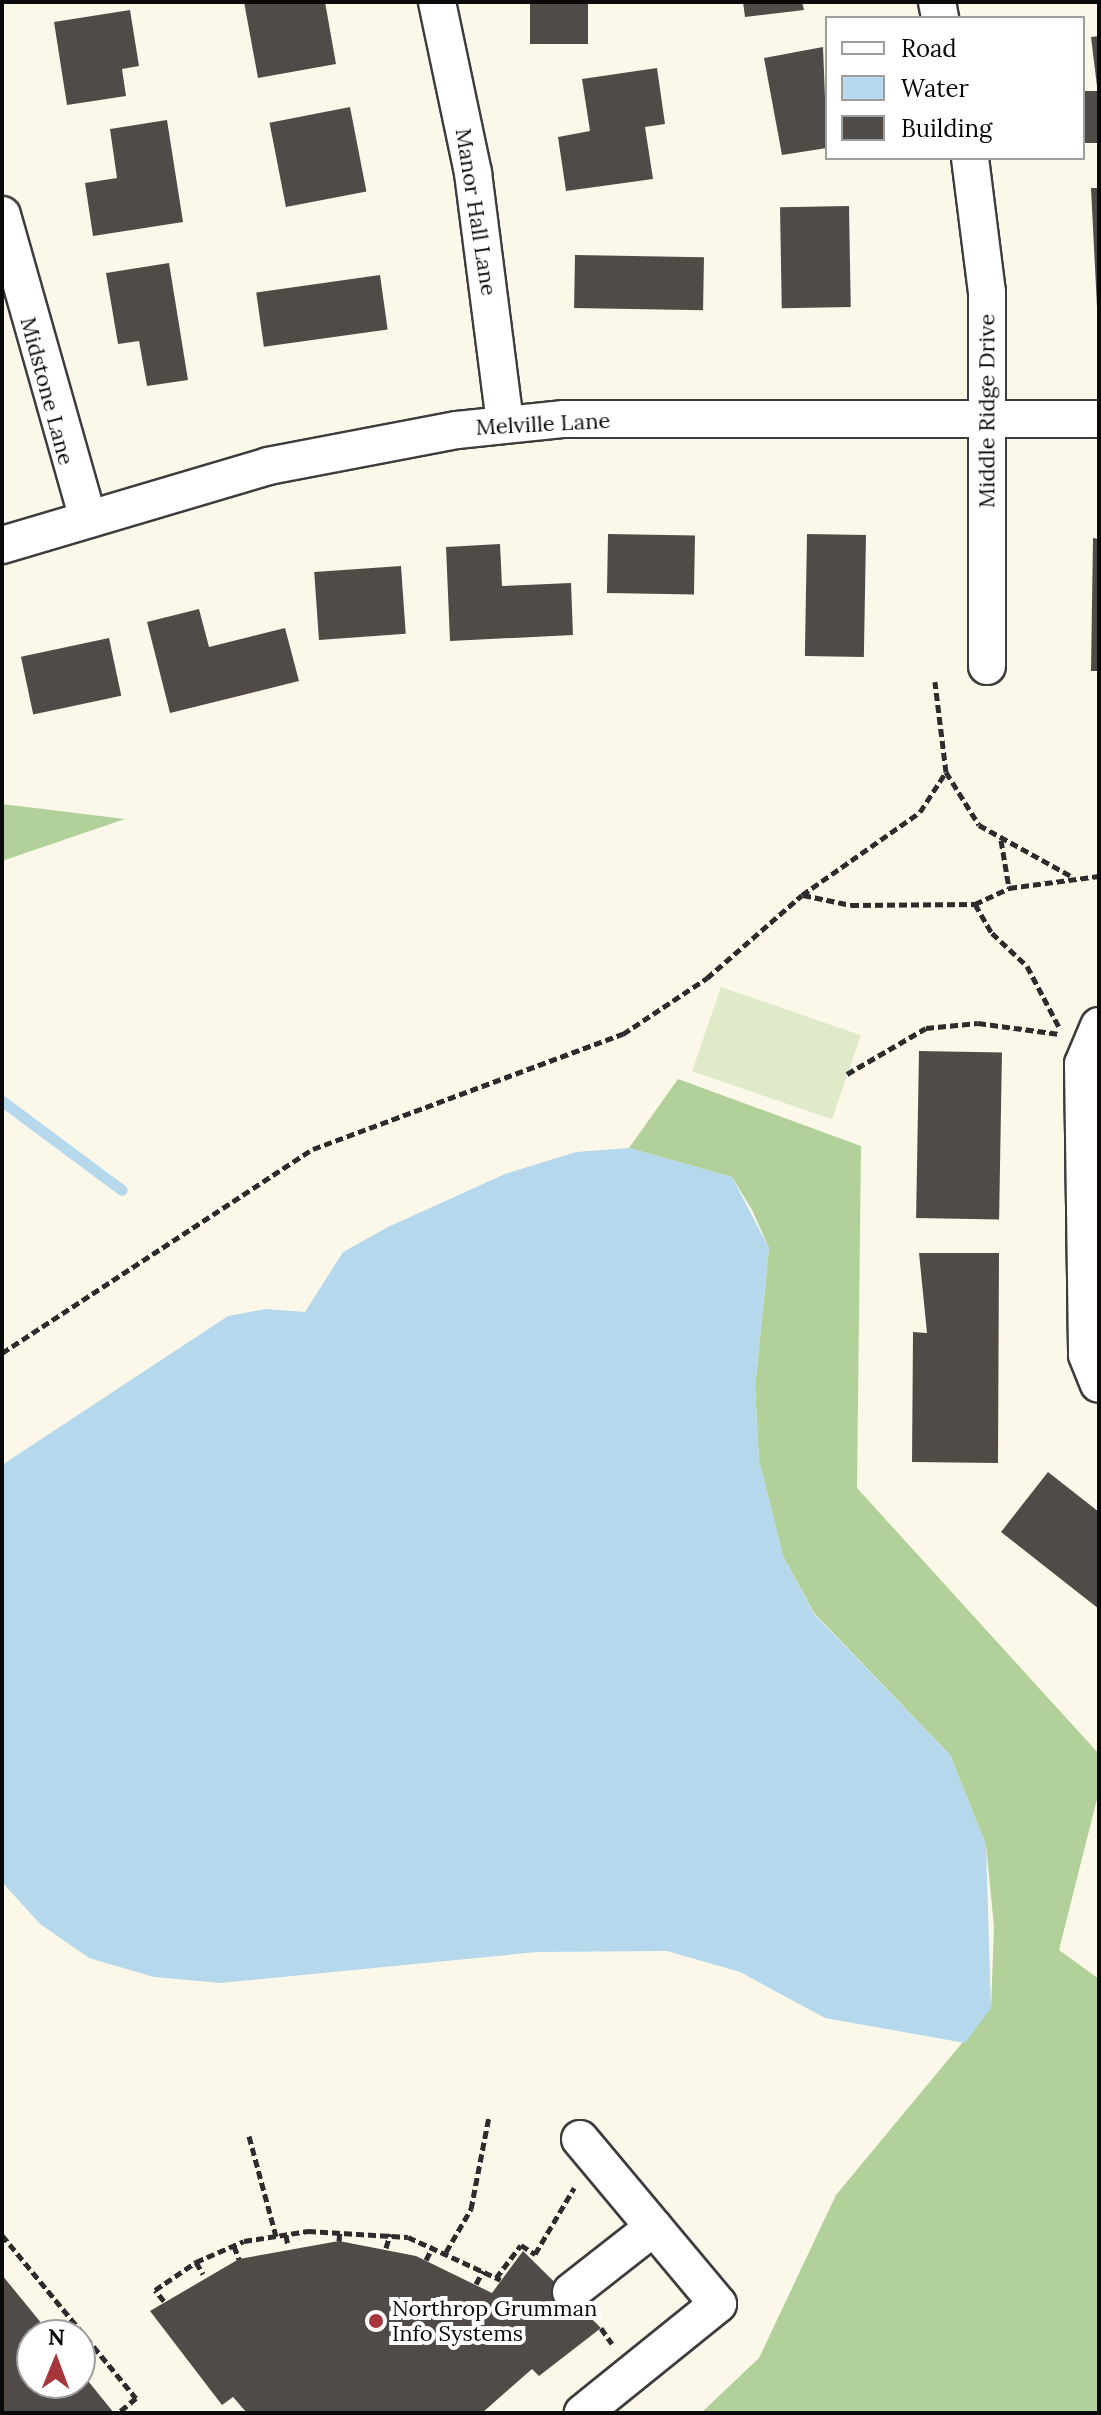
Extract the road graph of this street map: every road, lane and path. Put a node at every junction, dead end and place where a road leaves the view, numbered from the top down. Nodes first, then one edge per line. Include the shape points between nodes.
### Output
1 (437, 2) edge
2 (970, 160) edge
3 (2, 215) edge
4 (987, 419) junction
5 (1099, 419) edge
6 (505, 424) junction
7 (88, 519) junction
8 (2, 545) edge
9 (987, 666) dead end
10 (935, 682) dead end
11 (946, 772) junction
12 (1001, 839) junction
13 (1099, 876) edge
14 (1074, 877) junction
15 (1009, 888) junction
16 (802, 895) junction
17 (975, 904) junction
18 (1099, 1026) edge
19 (847, 1074) dead end
20 (2, 1353) edge
21 (1099, 1384) edge
22 (489, 2116) dead end
23 (249, 2136) dead end
24 (586, 2149) joint
25 (654, 2227) junction
26 (340, 2230) junction
27 (390, 2234) junction
28 (2, 2235) edge
29 (286, 2235) junction
30 (276, 2236) junction
31 (339, 2241) dead end
32 (234, 2246) junction
33 (288, 2246) dead end
34 (433, 2246) junction
35 (386, 2248) dead end
36 (446, 2252) junction
37 (239, 2259) dead end
38 (426, 2260) dead end
39 (196, 2262) junction
40 (483, 2271) junction
41 (203, 2274) dead end
42 (476, 2284) dead end
43 (571, 2292) dead end
44 (164, 2301) dead end
45 (118, 2413) edge
46 (583, 2413) edge

1 - 6 street, Manor Hall Lane via 473,173
2 - 4 street, Middle Ridge Drive via 987,292
3 - 7 street, Midstone Lane
4 - 5 street, Melville Lane
4 - 6 street, Melville Lane
4 - 9 street, Middle Ridge Drive
6 - 7 street, Melville Lane via 326,452
7 - 8 street, Melville Lane
10 - 11 path
11 - 12 path via 979,825
11 - 16 path via 920,812
12 - 14 path
12 - 15 path
13 - 14 path
14 - 15 path
15 - 17 path
16 - 17 path via 851,905
16 - 20 path via 707,978 623,1034 313,1149
17 - 19 path via 992,933 1027,966 1049,1016 1068,1037 978,1023 926,1028
18 - 21 street via 1083,1064 1087,1355
22 - 36 path via 471,2209
23 - 30 path
24 - 25 street
24 - 40 path via 535,2254 521,2245 498,2279
25 - 43 street
25 - 46 street via 718,2304
26 - 27 path
26 - 29 path
26 - 31 path
27 - 34 path
27 - 35 path
28 - 45 path via 136,2398
29 - 30 path
29 - 33 path
30 - 32 path
32 - 37 path
32 - 39 path
34 - 36 path
34 - 38 path
36 - 40 path
39 - 41 path
39 - 44 path via 155,2290
40 - 42 path

